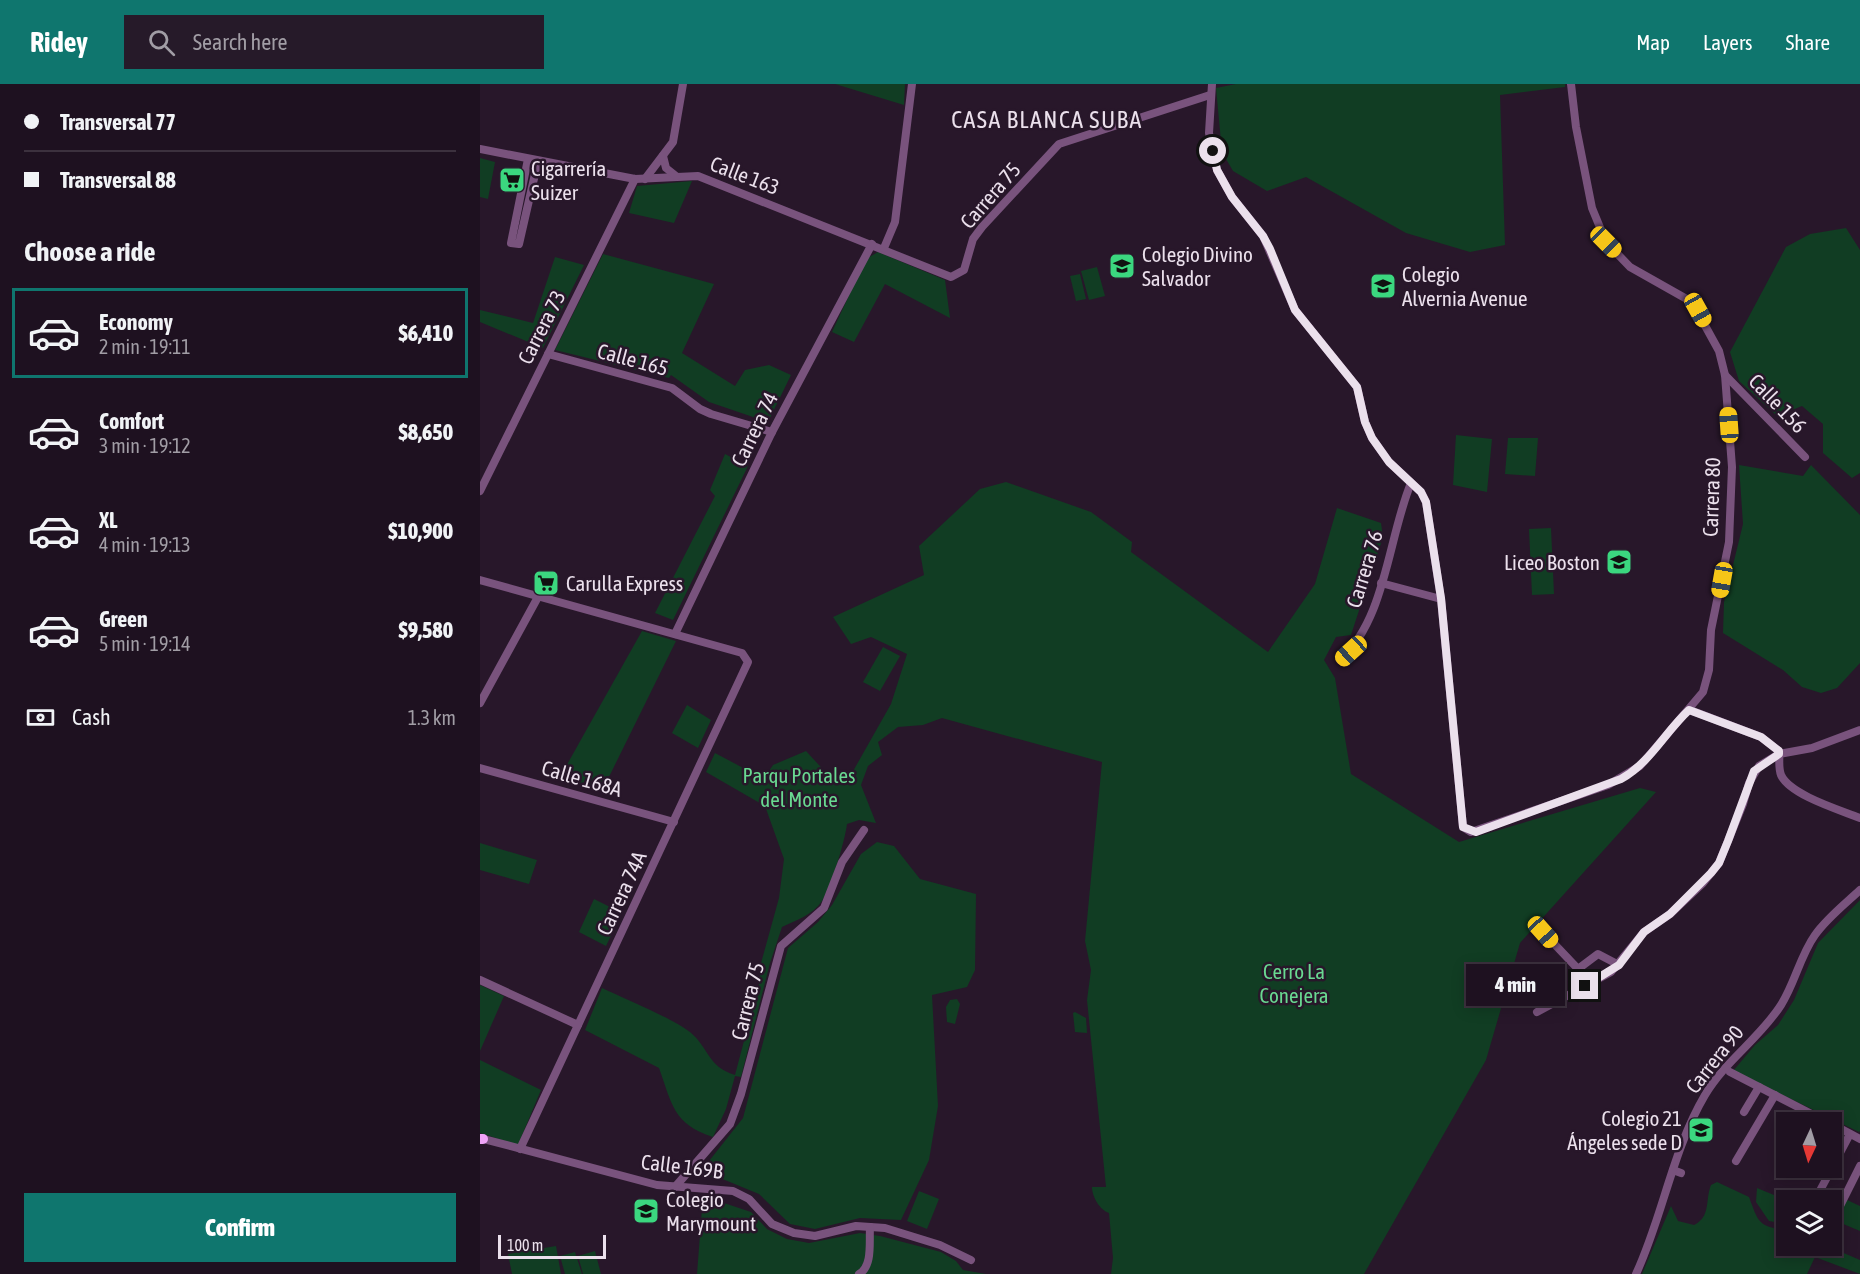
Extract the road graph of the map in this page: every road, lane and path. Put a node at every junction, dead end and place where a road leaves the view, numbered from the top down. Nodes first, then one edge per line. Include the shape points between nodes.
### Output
1 (684, 84) edge
2 (912, 84) edge
3 (1212, 84) edge
4 (1571, 84) edge
5 (1210, 95) junction
6 (480, 149) edge
7 (663, 155) junction
8 (528, 159) junction
9 (538, 161) junction
10 (676, 176) junction
11 (635, 179) junction
12 (645, 179) junction
13 (524, 182) junction
14 (533, 183) junction
15 (872, 244) junction
16 (884, 248) junction
17 (951, 278) joint
18 (548, 354) junction
19 (1725, 375) junction
20 (772, 432) junction
21 (1805, 457) dead end
22 (1411, 483) junction
23 (480, 490) edge
24 (480, 580) edge
25 (1381, 583) junction
26 (522, 592) junction
27 (538, 597) junction
28 (1441, 598) junction
29 (529, 613) junction
30 (675, 634) junction
31 (1340, 660) dead end
32 (480, 703) edge
33 (1689, 710) junction
34 (1860, 730) edge
35 (1779, 754) junction
36 (480, 768) edge
37 (1860, 818) edge
38 (674, 822) junction
39 (864, 830) dead end
40 (1860, 890) edge
41 (1543, 932) dead end
42 (1619, 965) junction
43 (480, 980) edge
44 (1537, 1012) dead end
45 (578, 1025) junction
46 (1730, 1072) dead end
47 (1759, 1087) junction
48 (1775, 1095) junction
49 (1744, 1112) dead end
50 (1808, 1112) edge
51 (1842, 1130) edge
52 (1850, 1134) junction
53 (481, 1139) edge
54 (1860, 1139) edge
55 (520, 1149) junction
56 (1736, 1161) dead end
57 (1860, 1166) edge
58 (1672, 1170) junction
59 (1681, 1173) dead end
60 (1856, 1183) edge
61 (675, 1187) junction
62 (1820, 1190) edge
63 (1842, 1205) edge
64 (870, 1227) junction
65 (970, 1260) dead end
66 (859, 1274) edge
67 (1636, 1274) edge

1 - 7 street via 673,142
2 - 16 street via 895,222
3 - 5 street
4 - 19 street, Carrera 80 via 1592,208 1606,242 1630,267 1692,302 1719,351
5 - 17 street, Carrera 75 via 1067,140 1053,150 982,227 970,246 964,270
5 - 22 street via 1209,133 1217,170 1232,197 1263,236 1295,310 1357,387 1372,438
6 - 8 street, Calle 163
7 - 10 street via 666,168
7 - 12 street
8 - 9 street, Calle 163
8 - 13 street
9 - 11 street, Calle 163
9 - 14 street
10 - 12 street, Calle 163
10 - 15 street, Calle 163 via 706,178
11 - 12 street, Calle 163
11 - 18 street, Carrera 73
13 - 14 street
13 - 14 street via 511,243 519,244
15 - 16 street, Calle 163
15 - 20 street, Carrera 74
16 - 17 street, Calle 163
18 - 20 street, Calle 165 via 672,388 700,410
18 - 23 street, Carrera 73 via 494,472
19 - 21 street, Calle 156
19 - 33 street, Carrera 80 via 1732,467 1729,542 1711,630 1706,683
20 - 30 street, Carrera 74
22 - 25 street, Carrera 76 via 1400,509
22 - 28 street via 1424,496 1429,511
24 - 26 street
25 - 28 street
25 - 31 street, Carrera 76 via 1361,637
26 - 27 street
26 - 29 street
27 - 29 street
27 - 30 street
28 - 33 street, Carrera 80 via 1463,827 1471,832 1579,796 1630,774
29 - 32 street
30 - 38 street, Carrera 74A via 742,653 747,666
33 - 35 street via 1761,737
34 - 35 street via 1812,748
35 - 37 street via 1780,772 1790,785
35 - 42 street via 1754,771 1719,863 1674,910 1644,932
36 - 38 street, Calle 168A
38 - 45 street, Carrera 74A
39 - 61 street, Carrera 75 via 842,862 824,908 781,946 730,1124
40 - 58 street, Carrera 90 via 1815,935 1777,1011 1738,1051 1707,1093
41 - 42 street via 1574,967 1583,968 1598,954
42 - 44 street
43 - 45 street
45 - 55 street, Carrera 74A
46 - 47 street
47 - 48 street
47 - 49 street
48 - 50 street
48 - 56 street
51 - 52 street
52 - 54 street
52 - 62 street
53 - 55 street, Calle 169B
55 - 61 street, Calle 169B
57 - 60 street
58 - 59 street
58 - 67 street, Carrera 90
60 - 63 street
61 - 64 street, Calle 169B via 733,1191 749,1199 772,1224 794,1233 815,1236 847,1227
64 - 65 street, Calle 169B via 899,1231
64 - 66 street via 869,1260

